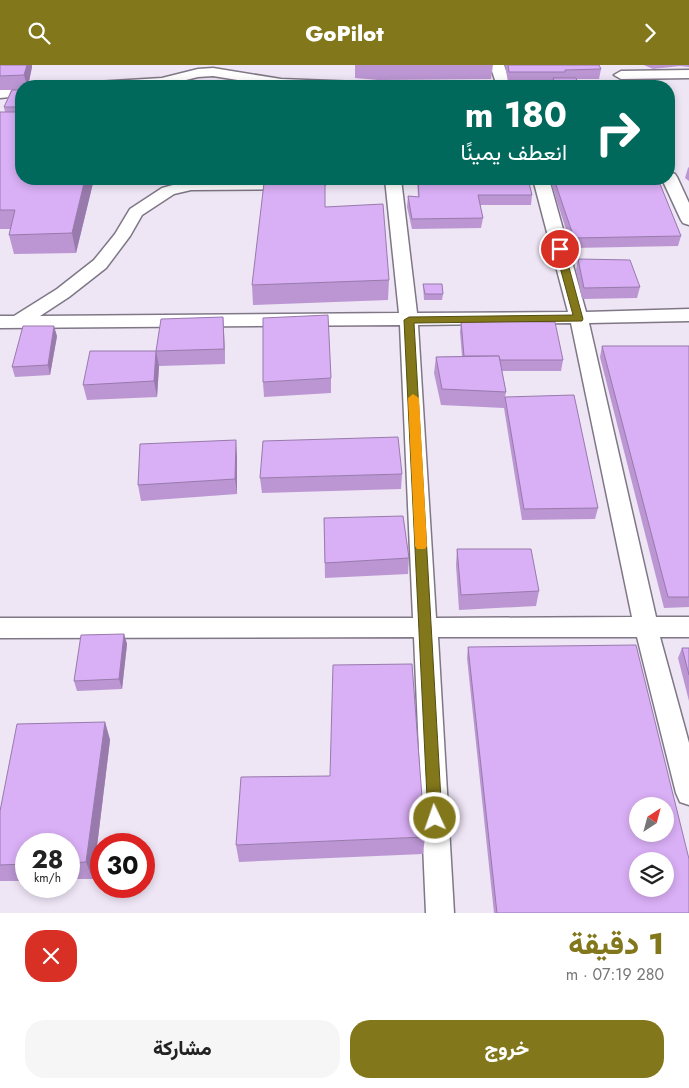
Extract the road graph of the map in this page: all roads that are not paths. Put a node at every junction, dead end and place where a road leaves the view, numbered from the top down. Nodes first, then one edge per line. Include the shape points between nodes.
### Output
1 (498, 65) edge
2 (203, 69) edge
3 (689, 74) edge
4 (620, 75) edge
5 (168, 80) edge
6 (264, 80) edge
7 (502, 80) edge
8 (15, 92) edge
9 (0, 93) edge
10 (191, 185) edge
11 (394, 185) edge
12 (543, 185) edge
13 (673, 185) edge
14 (689, 220) edge
15 (689, 315) edge
16 (579, 319) junction
17 (409, 320) junction
18 (19, 321) junction
19 (0, 322) edge
20 (646, 627) junction
21 (689, 627) edge
22 (0, 628) edge
23 (425, 628) junction
24 (689, 793) edge
25 (440, 913) edge

1 - 7 street
2 - 5 street
2 - 6 street
3 - 4 street
8 - 9 street
10 - 18 street via 168,191 136,212 100,264
11 - 17 street
12 - 16 street
13 - 14 street
15 - 16 street
16 - 17 street
16 - 20 street
17 - 18 street
17 - 23 street
18 - 19 street
20 - 21 street
20 - 23 street
20 - 24 street
22 - 23 street
23 - 25 street

